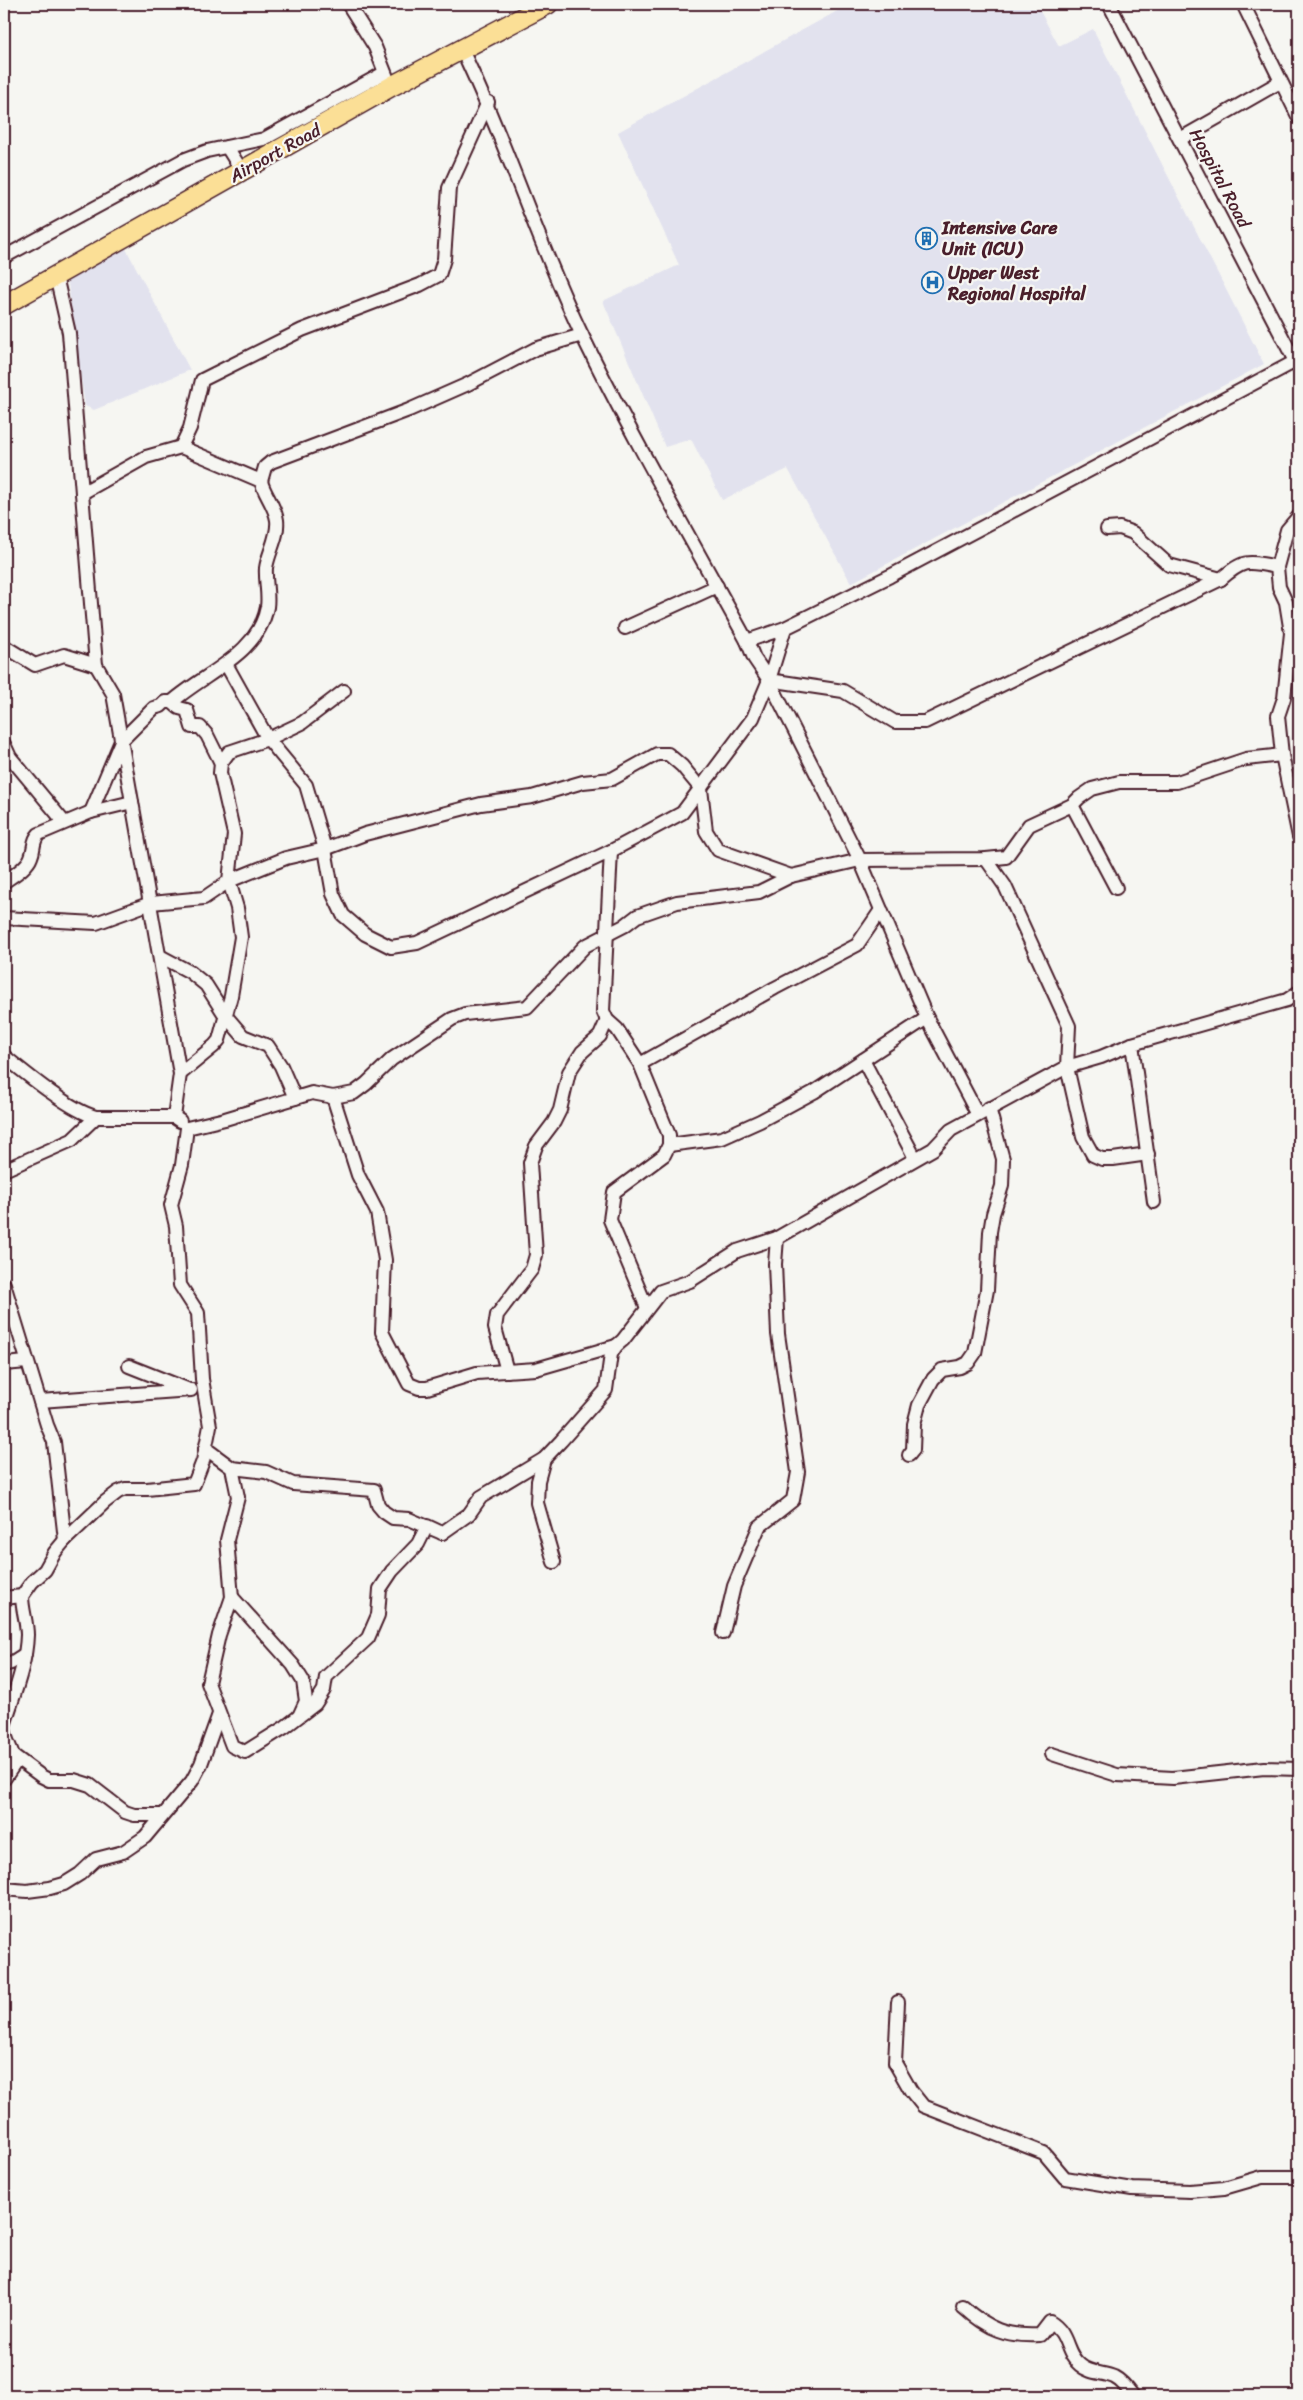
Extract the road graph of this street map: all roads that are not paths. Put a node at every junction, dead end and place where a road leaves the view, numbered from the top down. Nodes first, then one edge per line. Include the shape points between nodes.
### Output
1 (348, 4) edge
2 (548, 4) edge
3 (1109, 4) edge
4 (1243, 4) edge
5 (462, 50) junction
6 (388, 80) junction
7 (1280, 82) junction
8 (488, 102) junction
9 (1299, 118) edge
10 (1180, 140) junction
11 (227, 147) junction
12 (242, 171) junction
13 (4, 257) edge
14 (56, 276) junction
15 (4, 305) edge
16 (582, 335) junction
17 (1297, 365) edge
18 (180, 447) junction
19 (261, 481) junction
20 (82, 493) junction
21 (1299, 516) edge
22 (1107, 529) dead end
23 (1277, 567) junction
24 (1221, 579) junction
25 (717, 586) junction
26 (625, 628) dead end
27 (785, 628) junction
28 (747, 641) junction
29 (4, 646) edge
30 (226, 664) junction
31 (96, 665) junction
32 (769, 680) junction
33 (344, 692) dead end
34 (172, 702) junction
35 (268, 738) junction
36 (121, 741) junction
37 (4, 744) edge
38 (1282, 756) junction
39 (220, 764) junction
40 (701, 789) junction
41 (132, 802) junction
42 (1072, 805) junction
43 (91, 812) junction
44 (64, 822) junction
45 (1299, 837) edge
46 (325, 849) junction
47 (612, 851) junction
48 (860, 860) junction
49 (986, 860) junction
50 (791, 876) junction
51 (229, 881) junction
52 (4, 882) edge
53 (1116, 888) dead end
54 (151, 903) junction
55 (881, 910) junction
56 (4, 918) edge
57 (607, 934) junction
58 (160, 956) junction
59 (1299, 992) edge
60 (225, 1016) junction
61 (927, 1018) junction
62 (607, 1020) junction
63 (1132, 1044) junction
64 (4, 1056) edge
65 (863, 1060) junction
66 (640, 1064) junction
67 (1067, 1066) junction
68 (180, 1074) junction
69 (333, 1097) junction
70 (295, 1098) junction
71 (984, 1111) junction
72 (96, 1117) junction
73 (174, 1117) junction
74 (187, 1128) junction
75 (669, 1145) junction
76 (1148, 1154) junction
77 (915, 1158) junction
78 (4, 1170) edge
79 (1154, 1202) dead end
80 (777, 1238) junction
81 (4, 1284) edge
82 (647, 1308) junction
83 (616, 1346) junction
84 (28, 1362) junction
85 (4, 1364) edge
86 (129, 1366) dead end
87 (507, 1371) junction
88 (191, 1390) junction
89 (204, 1393) junction
90 (40, 1401) junction
91 (205, 1448) junction
92 (909, 1455) dead end
93 (544, 1458) junction
94 (232, 1468) junction
95 (442, 1533) junction
96 (65, 1540) junction
97 (554, 1562) dead end
98 (22, 1596) junction
99 (232, 1597) junction
100 (4, 1598) edge
101 (723, 1633) dead end
102 (25, 1654) junction
103 (4, 1665) edge
104 (219, 1714) junction
105 (299, 1716) junction
106 (1052, 1754) dead end
107 (14, 1756) junction
108 (1299, 1769) edge
109 (4, 1779) edge
110 (162, 1815) junction
111 (4, 1889) edge
112 (898, 2002) dead end
113 (1299, 2177) edge
114 (962, 2307) dead end
115 (1133, 2396) edge

1 - 6 street via 375,47
2 - 5 highway, Airport Road
3 - 10 street, Hospital Road
4 - 7 street
5 - 6 highway, Airport Road
5 - 8 street
6 - 11 street via 264,139
6 - 12 highway, Airport Road
7 - 9 street
7 - 10 street
8 - 16 street
8 - 18 street via 449,188 444,259 438,275 420,285 302,330 202,380 190,428
10 - 17 street, Hospital Road
11 - 12 street
11 - 13 street via 183,160
12 - 14 highway, Airport Road
14 - 15 highway, Airport Road
14 - 20 street via 69,333
16 - 19 street via 535,349 409,410 271,462 265,467
16 - 25 street
17 - 27 street
18 - 19 street
18 - 20 street via 146,457
19 - 30 street via 277,522 266,568 267,606 257,635
20 - 31 street
21 - 23 street via 1287,530
22 - 24 street via 1120,528 1133,533 1169,565
23 - 24 street via 1253,562 1238,564
23 - 38 street via 1291,633 1284,698 1278,716
24 - 32 street via 925,722 896,722 843,691
25 - 26 street
25 - 28 street
27 - 28 street
27 - 32 street
28 - 32 street
29 - 31 street via 34,665 64,656
30 - 34 street
30 - 35 street
31 - 36 street via 112,694
32 - 40 street via 753,718
32 - 48 street
33 - 35 street via 302,723
34 - 36 street via 154,708
34 - 39 street via 187,710 192,727 200,727 207,735
35 - 39 street via 229,752
35 - 46 street via 306,785
36 - 41 street
36 - 43 street
37 - 44 street via 10,757
38 - 42 street via 1246,759 1177,782 1119,782 1092,789
38 - 45 street
39 - 51 street via 234,834
40 - 46 street via 668,754 657,754 612,779 583,782 532,797 481,804 365,834
40 - 47 street via 682,813
40 - 50 street via 706,831 718,850
41 - 43 street
41 - 54 street
42 - 49 street via 1029,825 1006,857
42 - 53 street
43 - 44 street
44 - 52 street via 35,839 26,865
46 - 47 street via 333,894 343,915 364,934 391,946 417,944
46 - 51 street via 286,858
47 - 57 street
48 - 49 street
48 - 50 street
48 - 55 street
49 - 67 street via 1005,886 1069,1026
50 - 57 street via 759,892 676,902 636,916
51 - 54 street via 204,898
51 - 60 street via 241,937
54 - 56 street via 96,923
54 - 58 street
55 - 61 street
55 - 66 street via 857,945
57 - 62 street via 603,1011
57 - 69 street via 585,946 527,1007 465,1014 452,1019 392,1058 354,1093
58 - 60 street via 206,985
58 - 68 street
59 - 63 street via 1287,1000
60 - 68 street via 216,1044
60 - 70 street via 243,1036 268,1046
61 - 65 street
61 - 71 street
62 - 66 street via 617,1029
62 - 87 street via 600,1036 582,1052 568,1072 560,1110 531,1154 536,1254 532,1269 497,1315 495,1328
63 - 67 street
63 - 76 street
64 - 72 street via 86,1115
65 - 75 street via 814,1092 722,1138
65 - 77 street
66 - 75 street via 669,1135
67 - 71 street
67 - 76 street via 1084,1137 1093,1155 1102,1159
68 - 73 street
69 - 70 street via 312,1093
69 - 87 street via 358,1175 377,1212 385,1260 382,1332 409,1384 426,1388 477,1373
70 - 74 street
71 - 77 street via 951,1130 933,1149
71 - 92 street via 1003,1159 1002,1186 990,1232 987,1290 975,1353 968,1363 942,1370 933,1379 919,1405 914,1424 914,1450
72 - 73 street
72 - 78 street via 72,1140
73 - 74 street
74 - 89 street via 182,1165 171,1205 176,1226 180,1285 198,1313
75 - 82 street via 664,1155 614,1192 611,1206 610,1220
76 - 79 street
77 - 80 street
80 - 82 street via 737,1251 690,1281 661,1291
80 - 101 street via 778,1334 798,1472 792,1500 760,1527 734,1586
81 - 84 street
82 - 83 street
83 - 87 street via 536,1369
83 - 93 street via 611,1354 606,1390
84 - 85 street
84 - 90 street
86 - 88 street
88 - 89 street
88 - 90 street
89 - 91 street via 210,1426
90 - 96 street via 54,1442
91 - 94 street
91 - 96 street via 202,1467 194,1484 125,1489 105,1502
93 - 95 street via 481,1497 470,1514
93 - 97 street via 537,1503
94 - 95 street via 266,1472 293,1484 374,1490 378,1504 393,1518 409,1519
94 - 99 street via 238,1497 227,1540
95 - 105 street via 426,1526 418,1544 380,1589 378,1615 368,1638 326,1677 324,1690 315,1704
96 - 98 street
98 - 100 street
98 - 102 street via 27,1632
99 - 104 street via 208,1683
99 - 105 street via 293,1665 303,1681 306,1701
102 - 103 street
102 - 107 street via 4,1726 5,1737
104 - 105 street via 232,1746 245,1752
104 - 110 street via 192,1781
106 - 108 street via 1117,1775 1173,1778 1264,1768
107 - 109 street via 13,1769
107 - 110 street via 49,1780 90,1784 125,1812
110 - 111 street via 145,1837 123,1852 96,1859 64,1884 27,1891
112 - 113 street via 895,2063 910,2091 923,2106 1044,2153 1065,2178 1132,2189 1190,2190 1224,2188 1262,2177
114 - 115 street via 980,2322 1003,2333 1040,2335 1050,2322 1059,2328 1069,2352 1080,2365 1113,2377

